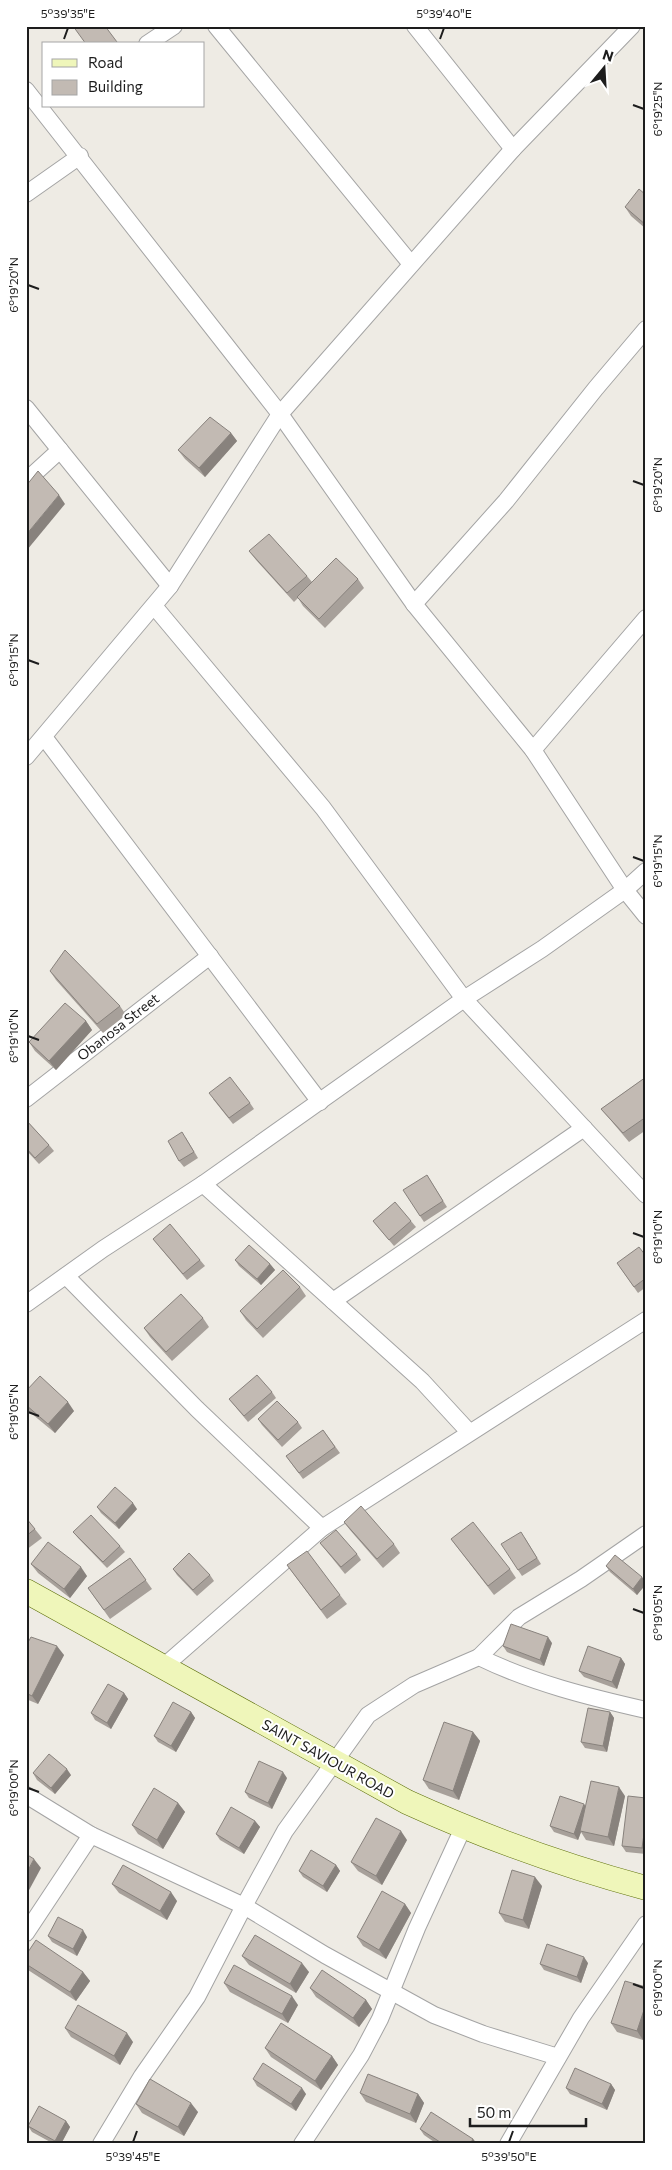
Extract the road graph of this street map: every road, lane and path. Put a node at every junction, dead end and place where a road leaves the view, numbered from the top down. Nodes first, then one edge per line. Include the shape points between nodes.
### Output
1 (174, 26) edge
2 (216, 26) edge
3 (415, 26) edge
4 (630, 27) edge
5 (150, 42) edge
6 (26, 90) edge
7 (42, 104) edge
8 (46, 108) edge
9 (513, 149) junction
10 (80, 156) junction
11 (26, 194) edge
12 (412, 264) junction
13 (646, 330) edge
14 (26, 408) edge
15 (280, 414) junction
16 (60, 450) junction
17 (26, 481) edge
18 (170, 586) junction
19 (414, 604) junction
20 (154, 606) junction
21 (646, 618) edge
22 (44, 737) junction
23 (533, 750) junction
24 (26, 757) edge
25 (646, 871) edge
26 (624, 890) junction
27 (646, 916) edge
28 (210, 956) junction
29 (464, 999) junction
30 (26, 1099) edge
31 (320, 1102) junction
32 (584, 1128) junction
33 (203, 1184) junction
34 (646, 1195) edge
35 (66, 1276) junction
36 (333, 1301) junction
37 (26, 1304) edge
38 (646, 1320) edge
39 (469, 1432) junction
40 (322, 1528) junction
41 (646, 1534) edge
42 (26, 1591) edge
43 (479, 1657) junction
44 (162, 1668) junction
45 (646, 1710) edge
46 (334, 1763) junction
47 (26, 1795) edge
48 (463, 1828) junction
49 (91, 1835) junction
50 (646, 1888) edge
51 (244, 1906) junction
52 (646, 1924) edge
53 (26, 1933) edge
54 (391, 1992) junction
55 (558, 2057) junction
56 (101, 2144) edge
57 (302, 2144) edge
58 (508, 2144) edge

1 - 5 street
2 - 12 street
3 - 9 street
4 - 9 street
6 - 7 street
8 - 10 street
9 - 12 street
10 - 11 street
10 - 15 street
12 - 15 street
13 - 19 street via 506,501
14 - 16 street
15 - 18 street
15 - 19 street
16 - 17 street
16 - 18 street
18 - 20 street
19 - 23 street
20 - 22 street
20 - 29 street via 323,808
21 - 23 street
22 - 24 street
22 - 28 street
23 - 26 street
25 - 26 street
26 - 27 street
26 - 29 street via 542,949
28 - 30 street, Obanosa Street
28 - 31 street
29 - 31 street
29 - 32 street
31 - 33 street
32 - 34 street
32 - 36 street
33 - 35 street
33 - 36 street
35 - 37 street
35 - 40 street via 197,1409
36 - 39 street via 422,1381
38 - 39 street
39 - 40 street
40 - 44 street
41 - 43 street via 581,1579 519,1616
42 - 44 street, SAINT SAVIOUR ROAD
43 - 45 street via 508,1671 572,1692
43 - 46 street via 414,1685 368,1715
44 - 46 street, SAINT SAVIOUR ROAD
46 - 48 street, SAINT SAVIOUR ROAD
46 - 51 street via 285,1831
47 - 49 street
48 - 50 street, SAINT SAVIOUR ROAD via 597,1875
48 - 54 street
49 - 51 street
49 - 53 street
51 - 54 street
51 - 56 street via 197,1997 142,2076
52 - 55 street
54 - 55 street via 434,2015
54 - 57 street via 361,2055
55 - 58 street

